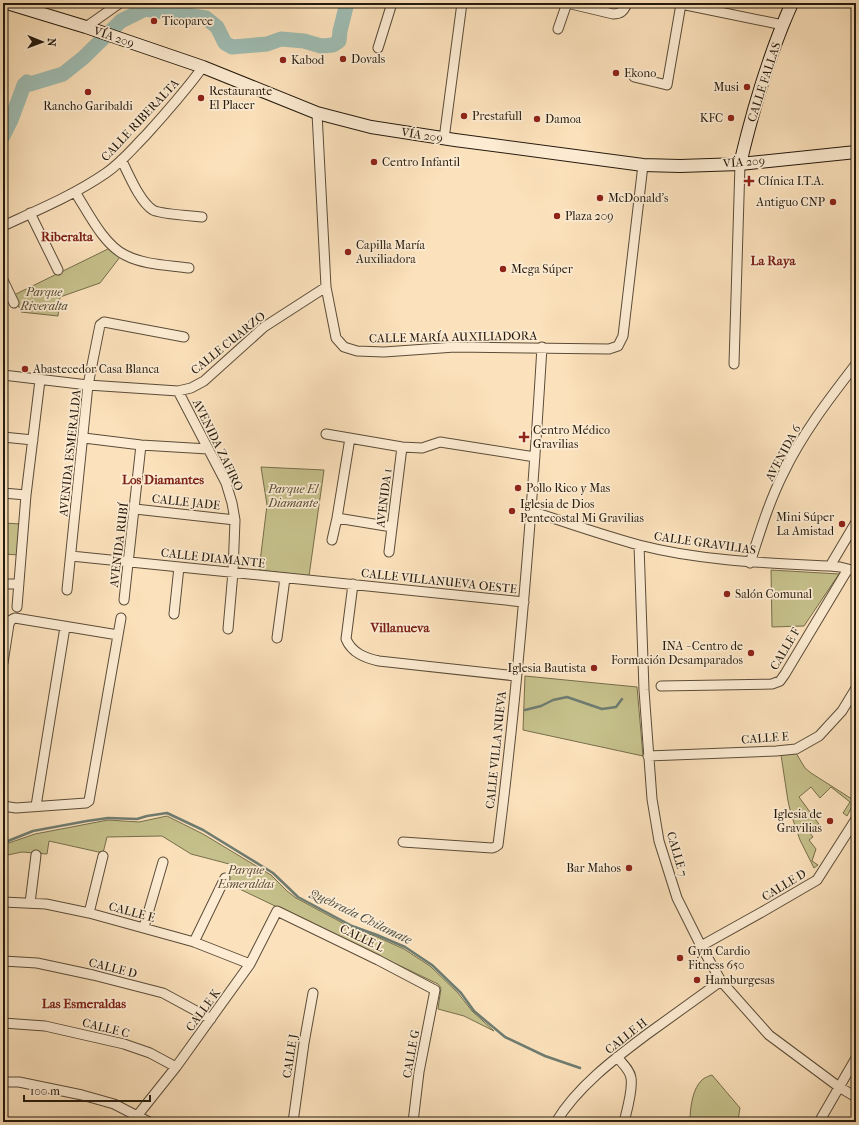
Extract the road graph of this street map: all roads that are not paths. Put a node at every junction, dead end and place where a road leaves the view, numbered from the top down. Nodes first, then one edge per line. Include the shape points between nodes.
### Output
1 (7, 3) edge
2 (120, 3) edge
3 (392, 3) edge
4 (462, 3) edge
5 (567, 3) edge
6 (627, 3) edge
7 (792, 3) edge
8 (782, 25) junction
9 (89, 29) junction
10 (558, 29) dead end
11 (378, 48) dead end
12 (203, 67) junction
13 (634, 77) dead end
14 (317, 113) junction
15 (444, 139) junction
16 (856, 152) edge
17 (122, 161) junction
18 (740, 164) junction
19 (643, 165) junction
20 (75, 192) junction
21 (30, 213) junction
22 (202, 217) dead end
23 (3, 226) edge
24 (189, 268) dead end
25 (58, 270) dead end
26 (3, 280) edge
27 (326, 287) junction
28 (14, 303) dead end
29 (184, 337) dead end
30 (542, 347) junction
31 (734, 364) dead end
32 (856, 364) edge
33 (3, 375) edge
34 (40, 380) junction
35 (88, 385) junction
36 (178, 391) junction
37 (326, 434) dead end
38 (3, 437) edge
39 (84, 438) junction
40 (350, 438) junction
41 (32, 440) junction
42 (141, 445) junction
43 (402, 447) junction
44 (208, 449) junction
45 (535, 457) junction
46 (3, 493) edge
47 (26, 495) junction
48 (135, 509) junction
49 (530, 511) junction
50 (337, 518) junction
51 (235, 520) junction
52 (856, 522) edge
53 (392, 527) junction
54 (332, 540) dead end
55 (639, 545) junction
56 (389, 552) dead end
57 (71, 556) junction
58 (129, 562) junction
59 (750, 563) junction
60 (830, 566) junction
61 (179, 567) junction
62 (852, 570) edge
63 (233, 572) junction
64 (285, 578) junction
65 (3, 584) edge
66 (19, 584) junction
67 (353, 584) junction
68 (67, 590) dead end
69 (124, 600) dead end
70 (524, 602) junction
71 (17, 607) dead end
72 (174, 614) dead end
73 (121, 618) dead end
74 (65, 627) junction
75 (228, 629) dead end
76 (118, 635) junction
77 (277, 638) dead end
78 (3, 663) edge
79 (516, 676) junction
80 (661, 686) dead end
81 (856, 688) edge
82 (648, 756) junction
83 (3, 806) edge
84 (36, 806) junction
85 (856, 819) edge
86 (403, 842) dead end
87 (36, 855) dead end
88 (103, 856) dead end
89 (163, 862) dead end
90 (225, 878) dead end
91 (3, 902) edge
92 (30, 903) junction
93 (277, 911) joint
94 (89, 913) junction
95 (144, 927) junction
96 (194, 942) junction
97 (701, 946) junction
98 (3, 961) edge
99 (250, 964) junction
100 (721, 981) junction
101 (435, 990) joint
102 (313, 993) dead end
103 (211, 1019) junction
104 (3, 1023) edge
105 (617, 1057) junction
106 (856, 1058) edge
107 (176, 1067) junction
108 (3, 1082) edge
109 (839, 1087) junction
110 (856, 1097) edge
111 (137, 1116) junction
112 (149, 1122) edge
113 (293, 1122) edge
114 (413, 1122) edge
115 (556, 1122) edge
116 (624, 1122) edge
117 (819, 1122) edge

1 - 9 main road, VÍA 209
2 - 9 street
3 - 11 street
4 - 15 street
5 - 6 street via 620,14
5 - 10 street
7 - 8 main road, CALLE FALLAS
8 - 13 street via 681,4 667,85
8 - 18 main road, CALLE FALLAS via 760,90
9 - 12 main road, VÍA 209
12 - 14 main road, VÍA 209
12 - 17 street, CALLE RIBERALTA via 182,95
14 - 15 main road, VÍA 209 via 371,127
14 - 27 street, CALLE MARÍA AUXILIADORA
15 - 19 main road, VÍA 209
16 - 18 main road, VÍA 209
17 - 20 street, CALLE RIBERALTA
17 - 22 street via 141,196 154,211
18 - 19 main road, VÍA 209
18 - 31 street
19 - 30 street, CALLE MARÍA AUXILIADORA via 623,336 618,346 609,349
20 - 21 street, CALLE RIBERALTA
20 - 24 street via 100,232 124,254 150,263
21 - 23 street, CALLE RIBERALTA
21 - 25 street
26 - 28 street
27 - 30 street, CALLE MARÍA AUXILIADORA via 336,338 344,347 357,351
27 - 36 street, CALLE CUARZO via 264,327 204,381
29 - 35 street, AVENIDA ESMERALDA via 104,322 100,325
30 - 45 street, CALLE VILLA NUEVA
32 - 59 street, AVENIDA 6 via 794,452 763,522
33 - 34 street, CALLE CUARZO
34 - 35 street, CALLE CUARZO
34 - 41 street
35 - 36 street, CALLE CUARZO
35 - 39 street, AVENIDA ESMERALDA
36 - 44 street, AVENIDA ZAFIRO
37 - 40 street
38 - 41 street
39 - 42 street
39 - 57 street, AVENIDA ESMERALDA
40 - 43 street
40 - 50 street
41 - 47 street
42 - 44 street
42 - 48 street, AVENIDA RUBÍ
43 - 45 street via 422,448 440,442
43 - 53 street, AVENIDA 1
44 - 51 street, AVENIDA ZAFIRO via 226,483
45 - 49 street, CALLE VILLA NUEVA
46 - 47 street
47 - 66 street
48 - 51 street, CALLE JADE
48 - 58 street, AVENIDA RUBÍ
49 - 55 street, CALLE GRAVILIAS
49 - 70 street, CALLE VILLA NUEVA
50 - 53 street
50 - 54 street
51 - 63 street, AVENIDA ZAFIRO
52 - 60 street
53 - 56 street, AVENIDA 1
55 - 59 street, CALLE GRAVILIAS
55 - 82 street, CALLE 7
57 - 58 street, CALLE DIAMANTE
57 - 68 street, AVENIDA ESMERALDA
58 - 61 street, CALLE DIAMANTE
58 - 69 street, AVENIDA RUBÍ
59 - 60 street, CALLE GRAVILIAS
60 - 62 street, CALLE GRAVILIAS
61 - 63 street, CALLE DIAMANTE
61 - 72 street
62 - 80 street, CALLE F via 780,681 772,684
63 - 64 street, CALLE DIAMANTE
63 - 75 street, AVENIDA ZAFIRO
64 - 67 street, CALLE DIAMANTE
64 - 77 street
65 - 66 street
66 - 71 street
67 - 70 street, CALLE VILLANUEVA OESTE
67 - 79 street via 346,639 359,654 379,661
70 - 79 street, CALLE VILLA NUEVA
73 - 76 street
74 - 76 street
74 - 78 street via 15,618 11,620
74 - 84 street
76 - 84 street via 89,801
79 - 86 street, CALLE VILLA NUEVA via 498,845 492,848
81 - 82 street, CALLE E via 831,724 819,736 796,748
82 - 97 street, CALLE 7 via 659,841 678,898
83 - 84 street
85 - 97 street, CALLE D via 817,880
87 - 92 street
88 - 94 street
89 - 95 street
90 - 96 street
91 - 92 street, CALLE E
92 - 94 street, CALLE E
93 - 99 street, CALLE K
93 - 101 street, CALLE L
94 - 95 street, CALLE E
95 - 96 street, CALLE E
96 - 99 street, CALLE E
97 - 100 street, CALLE 7
98 - 103 street, CALLE D via 37,963 163,993
99 - 103 street, CALLE K
100 - 105 street, CALLE H
100 - 109 street, CALLE 7 via 770,1035
101 - 114 street, CALLE G via 419,1072
102 - 113 street, CALLE J
103 - 107 street, CALLE K
104 - 107 street, CALLE C via 45,1026 124,1044 150,1053
105 - 115 street, CALLE H via 586,1084
105 - 116 street via 631,1077
106 - 109 street
107 - 111 street, CALLE K
108 - 111 street via 19,1082 82,1095 114,1104
109 - 110 street, CALLE 7
109 - 117 street
111 - 112 street

